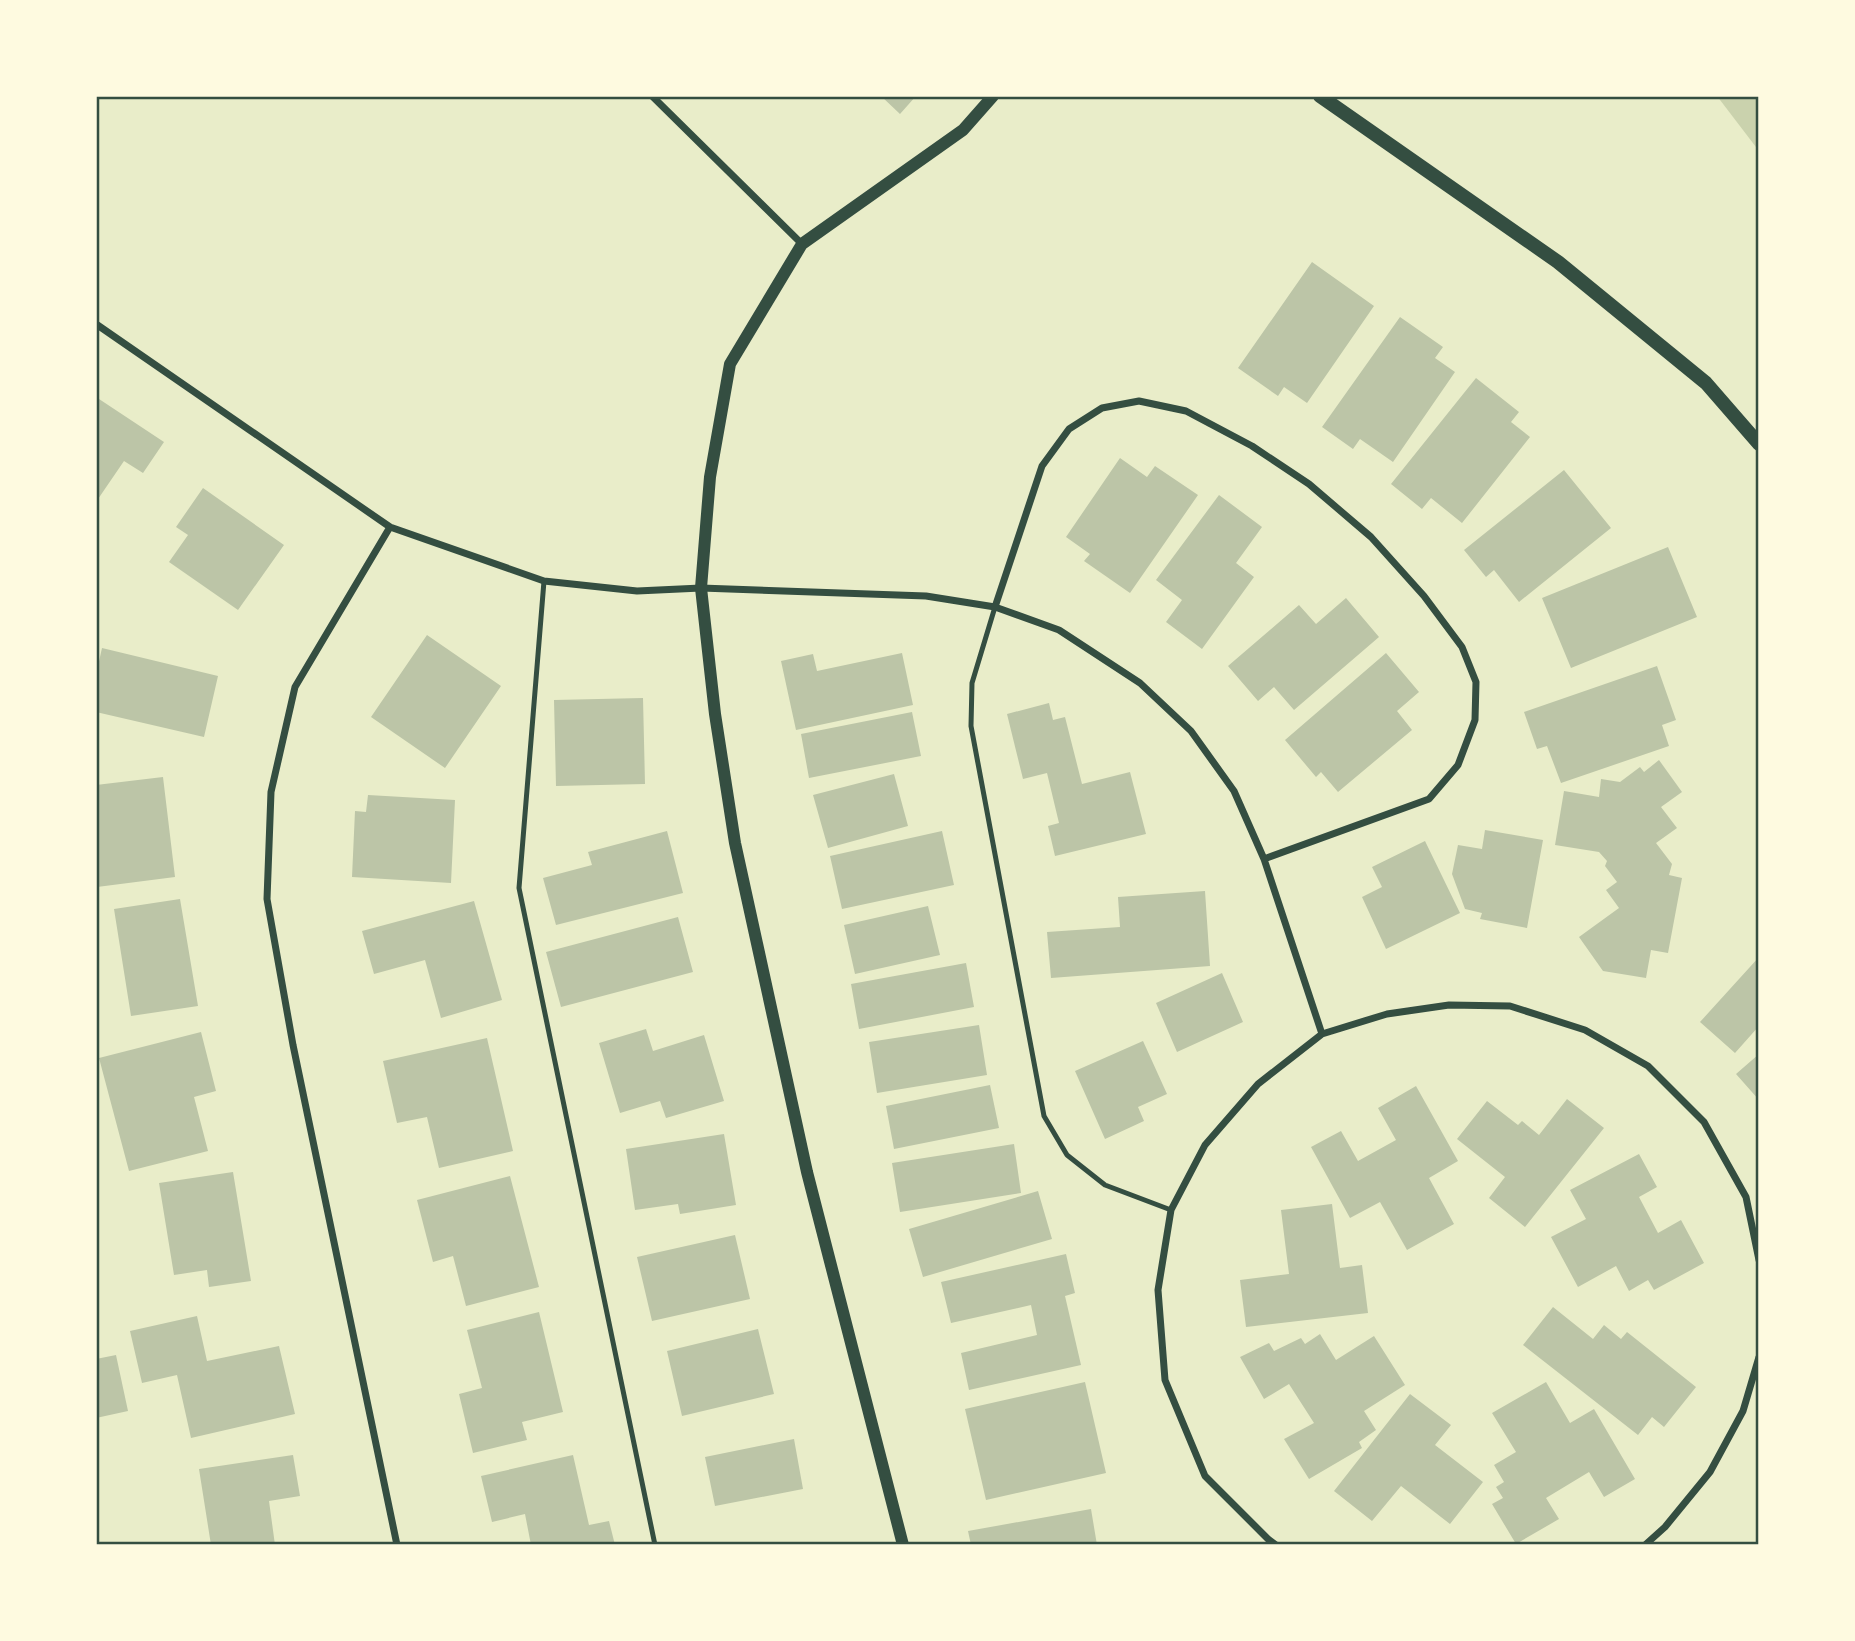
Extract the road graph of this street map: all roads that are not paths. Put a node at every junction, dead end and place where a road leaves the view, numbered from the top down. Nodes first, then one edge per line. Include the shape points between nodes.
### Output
1 (652, 96) edge
2 (993, 96) edge
3 (1320, 96) edge
4 (802, 244) junction
5 (96, 324) edge
6 (1759, 444) edge
7 (390, 527) junction
8 (544, 581) junction
9 (701, 588) junction
10 (995, 607) junction
11 (1264, 859) junction
12 (1322, 1034) junction
13 (1171, 1210) junction
14 (1759, 1260) edge
15 (1759, 1357) edge
16 (397, 1545) edge
17 (655, 1545) edge
18 (903, 1545) edge
19 (1276, 1545) edge
20 (1644, 1545) edge

1 - 4 street
2 - 4 street via 963,130
3 - 6 main road via 1558,262 1706,383
4 - 9 street via 730,364 709,477
5 - 7 street
7 - 8 street
7 - 16 street via 295,687 271,792 267,899
8 - 9 street via 637,591
8 - 17 lane via 519,888
9 - 10 street via 926,596
9 - 18 street via 735,843 807,1172
10 - 11 street via 1059,630 1140,683 1191,731 1234,791
10 - 11 street via 1042,466 1069,429 1102,408 1126,403 1139,401 1186,411 1241,440 1309,484 1371,537 1462,647 1476,682 1475,720 1458,765 1429,799
10 - 13 lane via 972,683 971,726 1044,1116 1067,1155 1105,1185
11 - 12 street
12 - 13 street via 1258,1084 1205,1145
12 - 14 street via 1387,1014 1449,1005 1510,1006 1585,1030 1648,1066 1704,1122 1746,1197
13 - 19 street via 1158,1290 1165,1380 1205,1476
15 - 20 street via 1743,1411 1710,1472 1665,1527

